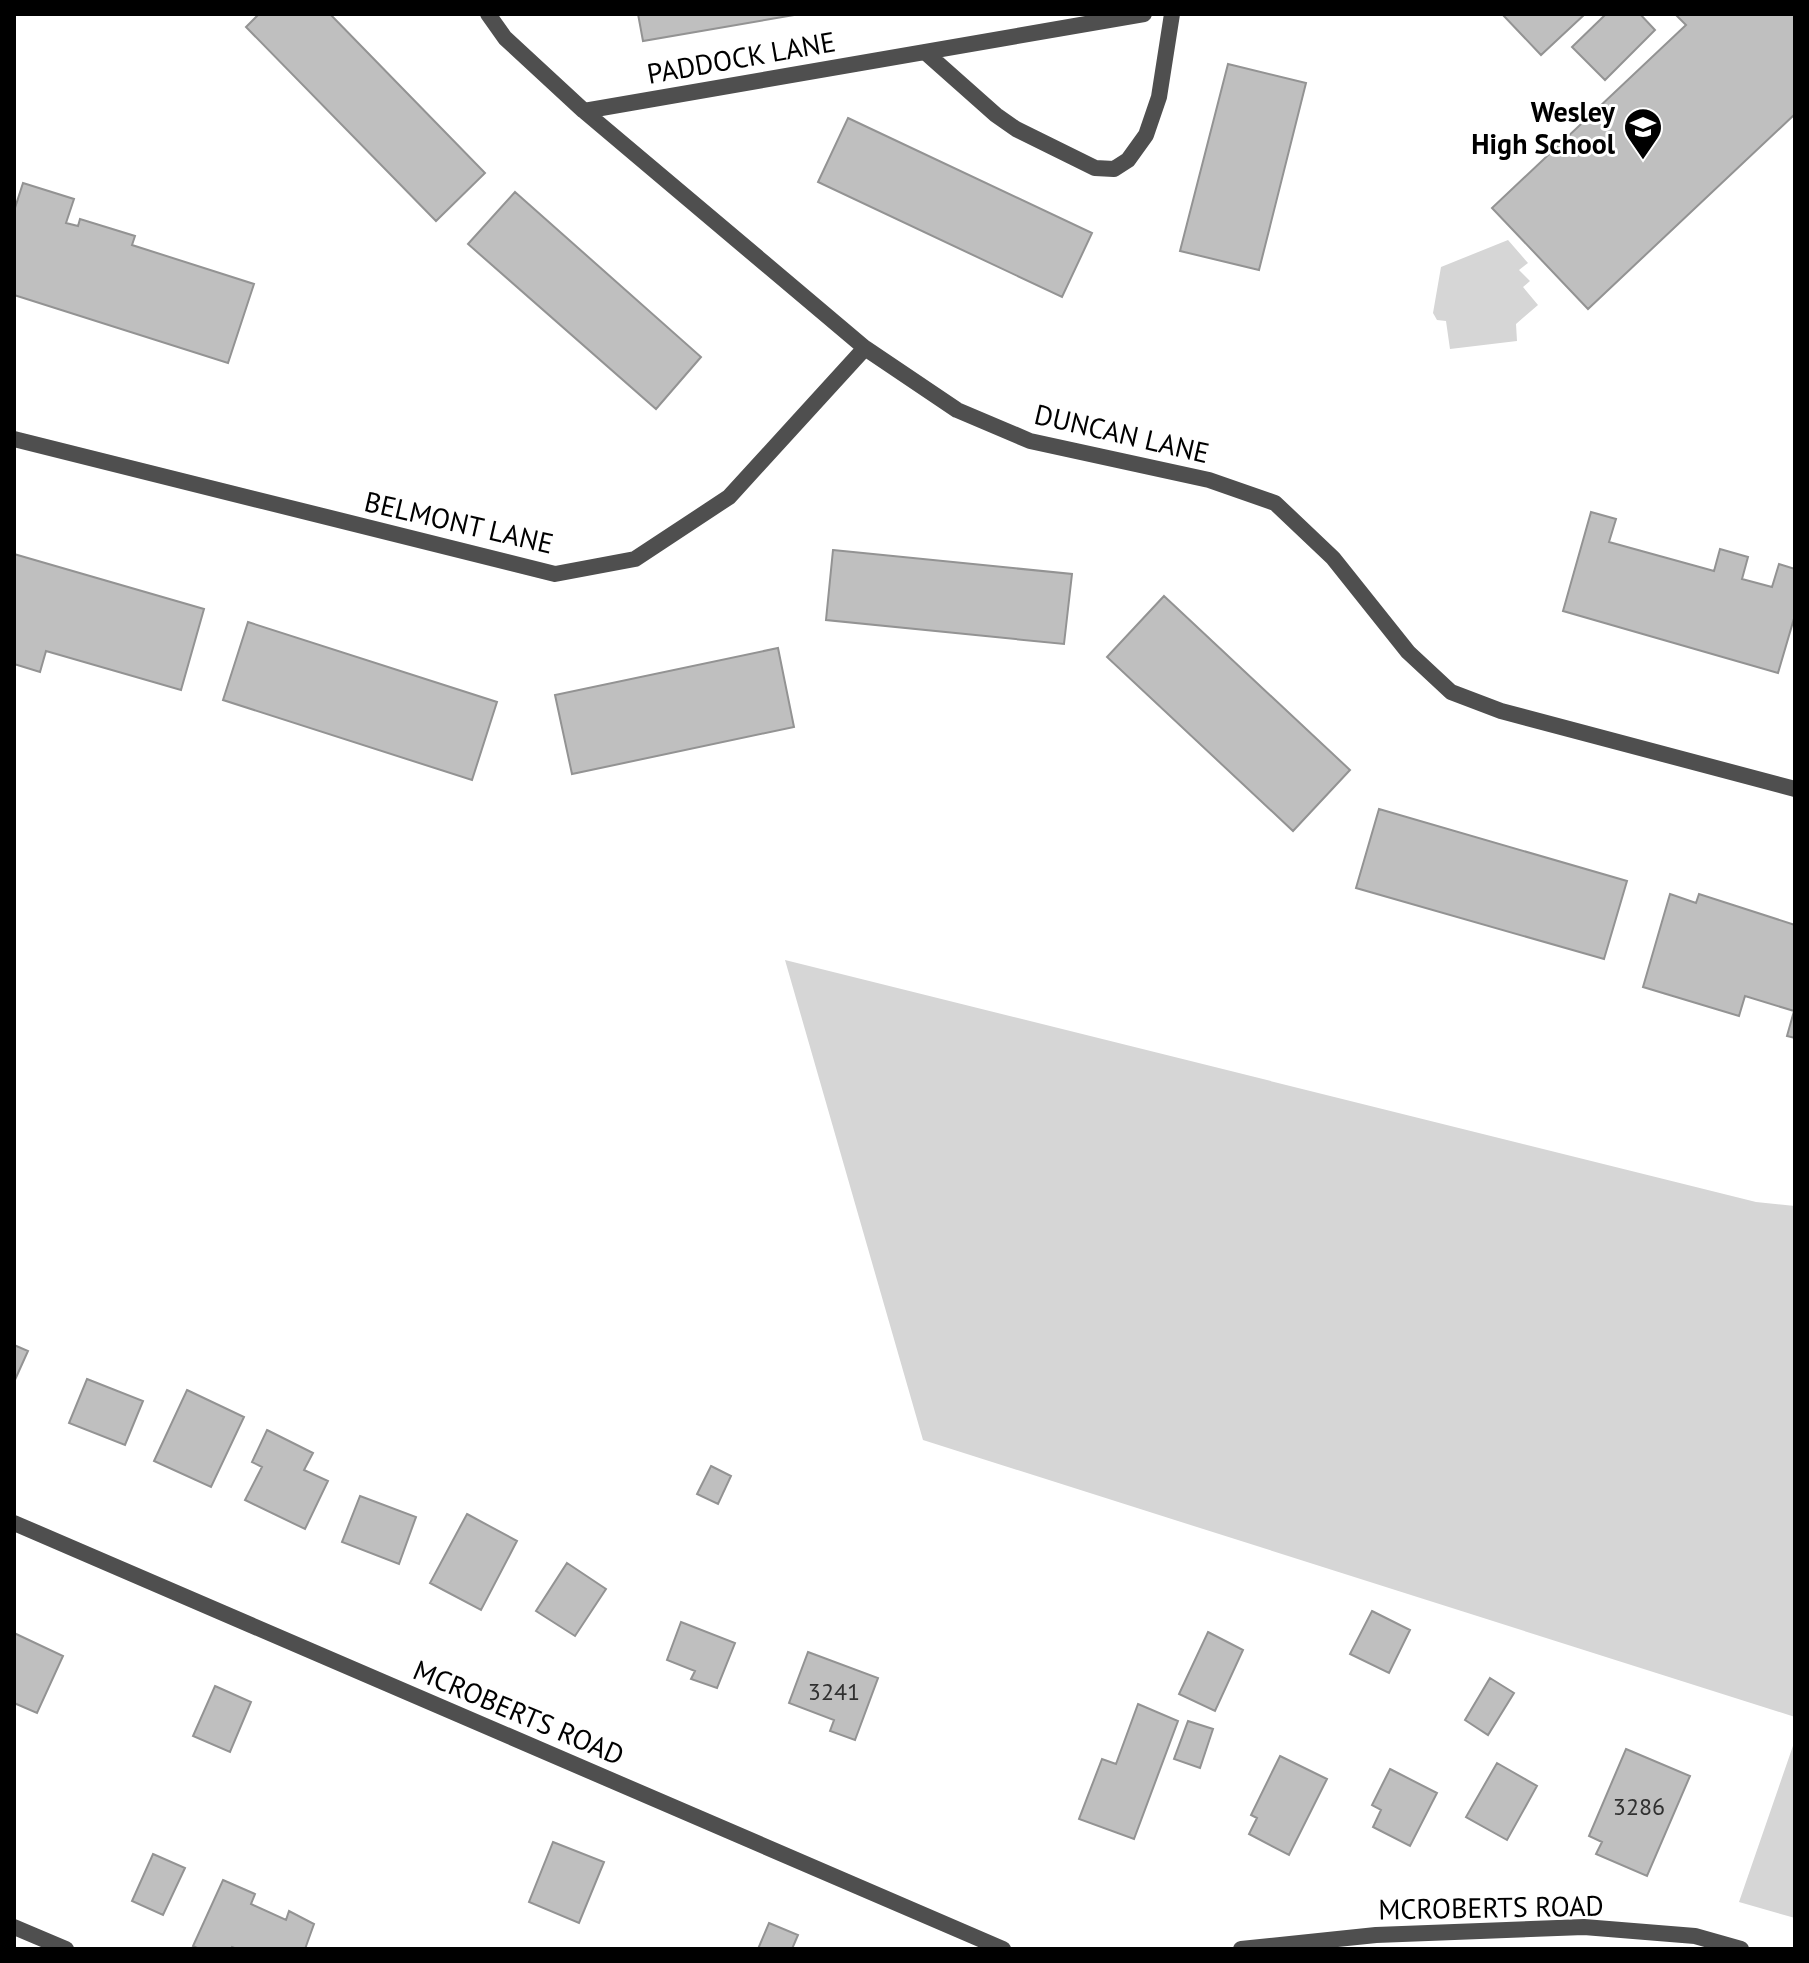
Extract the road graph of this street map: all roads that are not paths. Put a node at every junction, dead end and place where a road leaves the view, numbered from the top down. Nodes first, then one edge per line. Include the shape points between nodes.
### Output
1 (488, 14) edge
2 (1144, 14) edge
3 (1172, 14) edge
4 (925, 52) junction
5 (584, 111) junction
6 (865, 348) junction
7 (14, 439) edge
8 (1795, 789) edge
9 (14, 1523) edge
10 (14, 1927) edge
11 (66, 1949) edge
12 (1003, 1949) edge
13 (1241, 1949) edge
14 (1741, 1949) edge

1 - 5 street, DUNCAN LANE via 505,38
2 - 4 street, PADDOCK LANE
3 - 4 street via 1159,97 1146,135 1128,160 1114,169 1095,168 1016,129
4 - 5 street, PADDOCK LANE
5 - 6 street, DUNCAN LANE
6 - 7 street, BELMONT LANE via 729,497 635,559 555,574
6 - 8 street, DUNCAN LANE via 957,410 1030,441 1209,480 1275,503 1333,558 1408,652 1451,692 1501,711
9 - 12 street, MCROBERTS ROAD
10 - 11 street
13 - 14 street, MCROBERTS ROAD via 1376,1935 1584,1927 1695,1936

